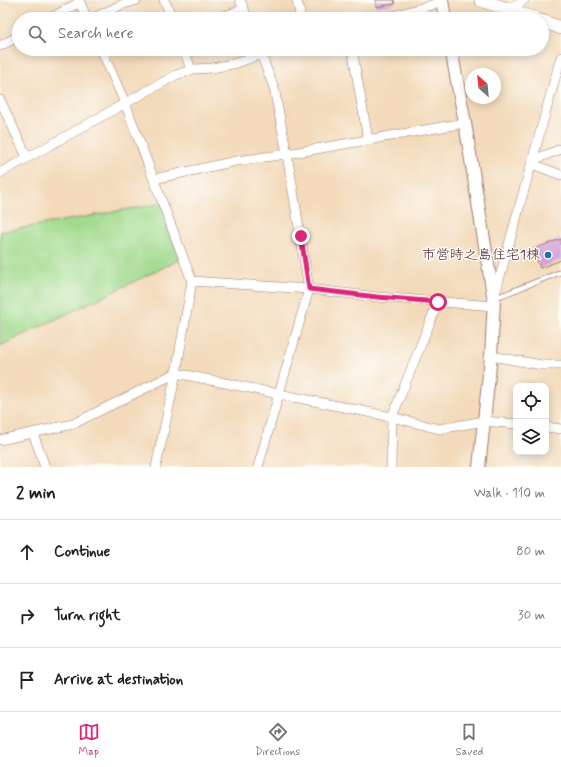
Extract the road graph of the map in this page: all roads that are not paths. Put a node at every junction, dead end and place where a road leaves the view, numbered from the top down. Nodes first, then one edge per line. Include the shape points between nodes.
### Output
1 (137, 0) edge
2 (164, 0) edge
3 (240, 0) edge
4 (297, 0) edge
5 (481, 0) edge
6 (524, 0) edge
7 (79, 1) edge
8 (442, 1) edge
9 (244, 9) junction
10 (510, 10) junction
11 (61, 12) edge
12 (84, 12) edge
13 (106, 12) edge
14 (170, 12) edge
15 (236, 12) edge
16 (245, 12) edge
17 (300, 12) edge
18 (405, 12) edge
19 (444, 12) edge
20 (516, 12) edge
21 (549, 24) edge
22 (561, 28) edge
23 (12, 40) edge
24 (0, 46) edge
25 (104, 56) edge
26 (186, 56) edge
27 (250, 56) edge
28 (262, 56) edge
29 (353, 56) edge
30 (452, 56) edge
31 (561, 57) edge
32 (191, 70) junction
33 (0, 100) edge
34 (125, 103) junction
35 (465, 123) junction
36 (368, 139) junction
37 (561, 149) edge
38 (287, 154) junction
39 (27, 157) junction
40 (533, 162) junction
41 (0, 172) edge
42 (561, 175) edge
43 (154, 179) junction
44 (561, 272) edge
45 (192, 281) junction
46 (309, 289) junction
47 (438, 302) junction
48 (494, 302) junction
49 (491, 356) junction
50 (561, 366) edge
51 (176, 372) junction
52 (279, 394) junction
53 (392, 417) junction
54 (484, 421) junction
55 (513, 424) edge
56 (549, 427) edge
57 (561, 429) edge
58 (33, 433) junction
59 (0, 440) edge
60 (45, 467) edge
61 (156, 467) edge
62 (258, 467) edge
63 (391, 467) edge
64 (479, 467) edge

1 - 13 street
2 - 14 street
3 - 9 street
4 - 17 street
5 - 10 main road
6 - 10 street
7 - 11 street
7 - 12 street
8 - 18 street
8 - 19 street
9 - 15 street
9 - 16 street
10 - 20 main road
21 - 22 main road
23 - 24 street
25 - 34 street
26 - 32 street
27 - 32 street via 237,63
28 - 38 street via 274,88
29 - 36 street
30 - 35 street
31 - 40 street
32 - 34 street via 176,75
33 - 39 street
34 - 39 street
34 - 43 street
35 - 36 street
35 - 48 street
36 - 38 street
37 - 40 street
38 - 43 street via 236,161
38 - 46 street
39 - 41 street
40 - 42 street
40 - 48 street
43 - 45 street
44 - 48 lane
45 - 46 street
45 - 51 street
46 - 47 street
46 - 52 street
47 - 48 street
47 - 53 street
48 - 49 street
49 - 50 street
49 - 54 street
51 - 52 street
51 - 58 street via 73,424
51 - 61 street
52 - 53 street
52 - 62 street
53 - 54 street via 439,429
53 - 63 street
54 - 55 street
54 - 64 street
56 - 57 street
58 - 59 street
58 - 60 street

